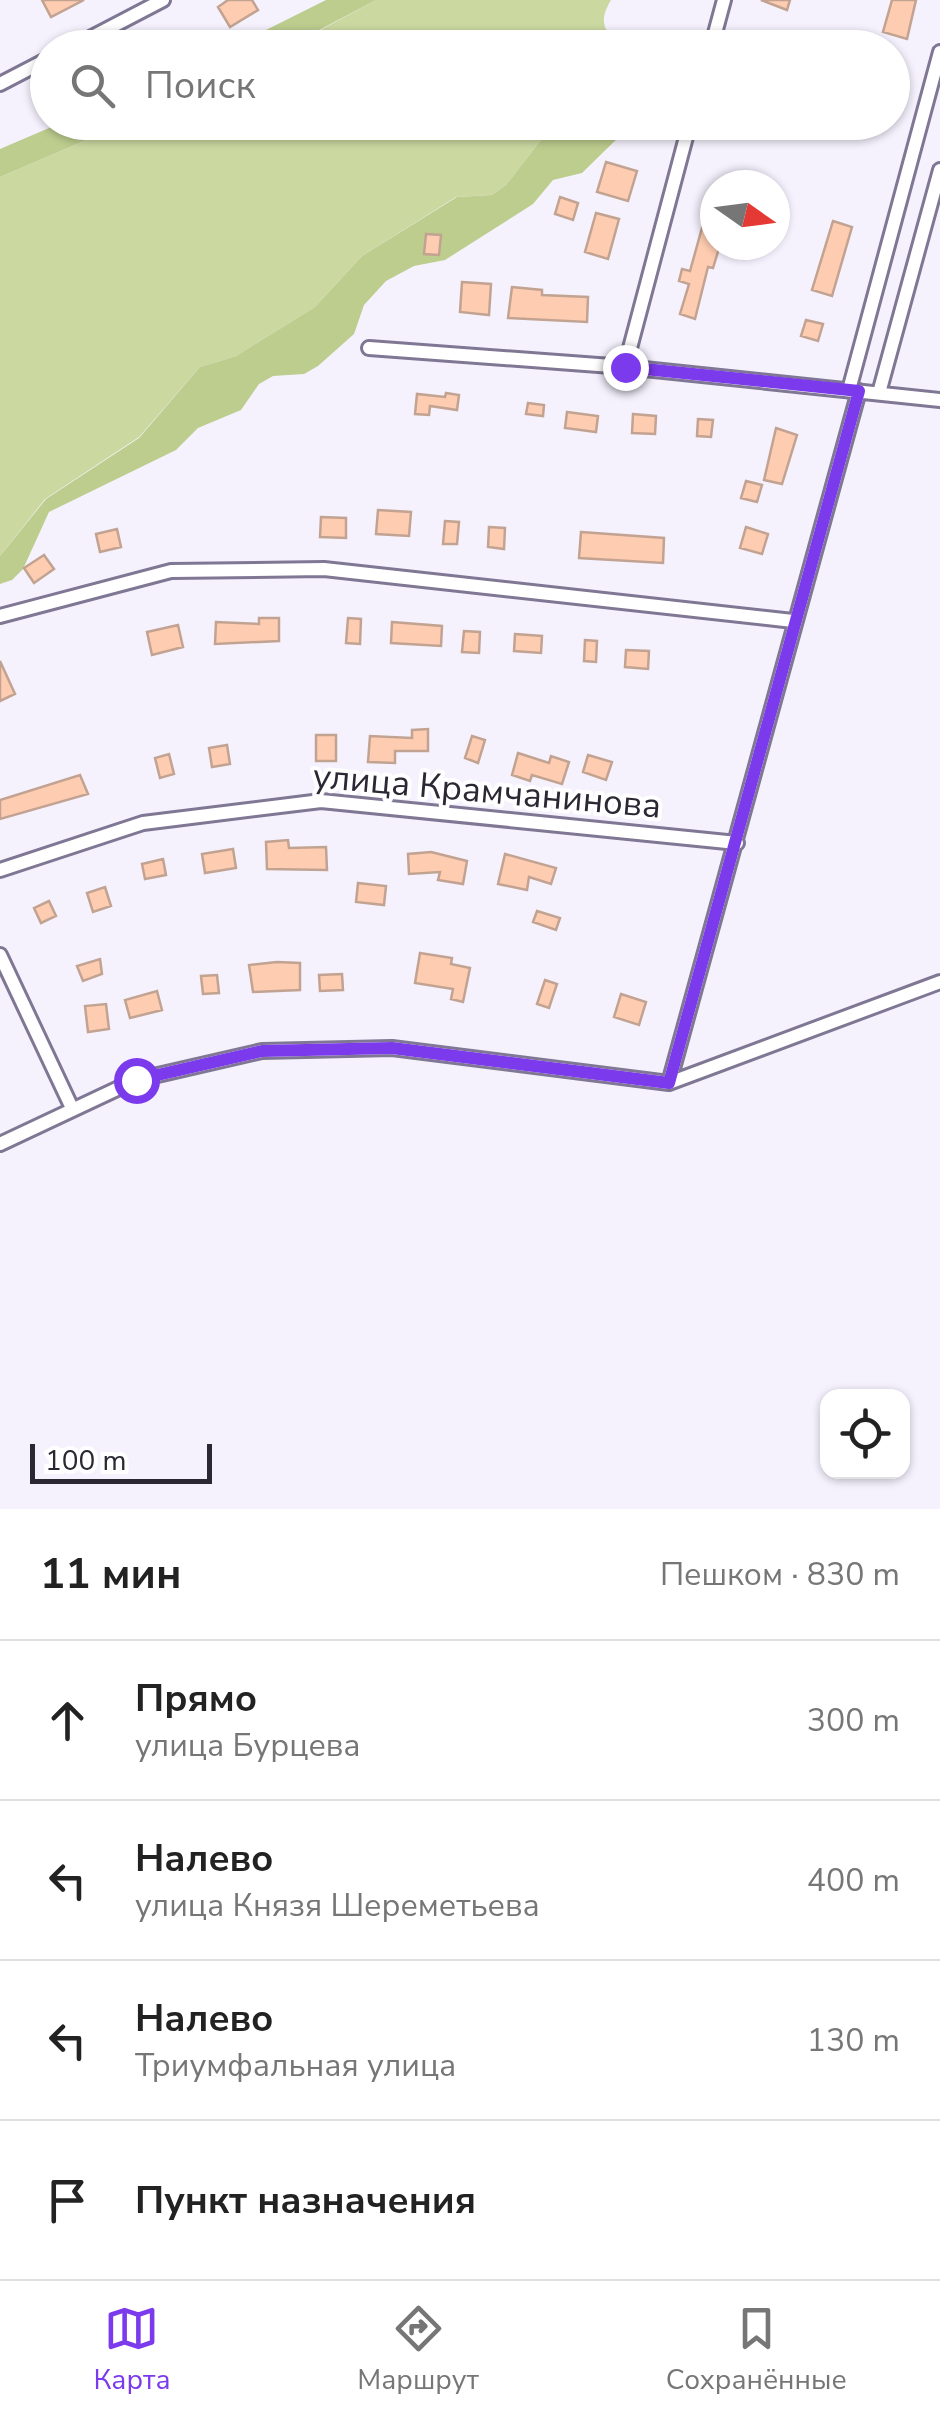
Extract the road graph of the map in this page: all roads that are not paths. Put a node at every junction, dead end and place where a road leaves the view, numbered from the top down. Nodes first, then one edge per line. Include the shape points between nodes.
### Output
1 (163, 0) edge
2 (724, 0) edge
3 (106, 30) edge
4 (715, 30) edge
5 (940, 52) edge
6 (30, 69) edge
7 (0, 84) edge
8 (685, 140) edge
9 (940, 170) edge
10 (369, 348) dead end
11 (625, 367) junction
12 (854, 390) junction
13 (879, 393) junction
14 (940, 400) edge
15 (0, 616) edge
16 (793, 621) junction
17 (737, 842) junction
18 (0, 870) edge
19 (0, 955) edge
20 (940, 982) edge
21 (669, 1083) junction
22 (71, 1106) junction
23 (0, 1144) edge

1 - 3 street
2 - 4 street
5 - 12 street
6 - 7 street
8 - 11 street
9 - 13 street
10 - 11 street
11 - 12 street
12 - 13 street
12 - 16 street
13 - 14 street
15 - 16 street via 171,571 324,570
16 - 17 street
17 - 18 street, улица Крамчанинова via 321,801 143,823
17 - 21 street
19 - 22 street
20 - 21 street
21 - 22 street via 392,1048 262,1051 136,1080
22 - 23 street

